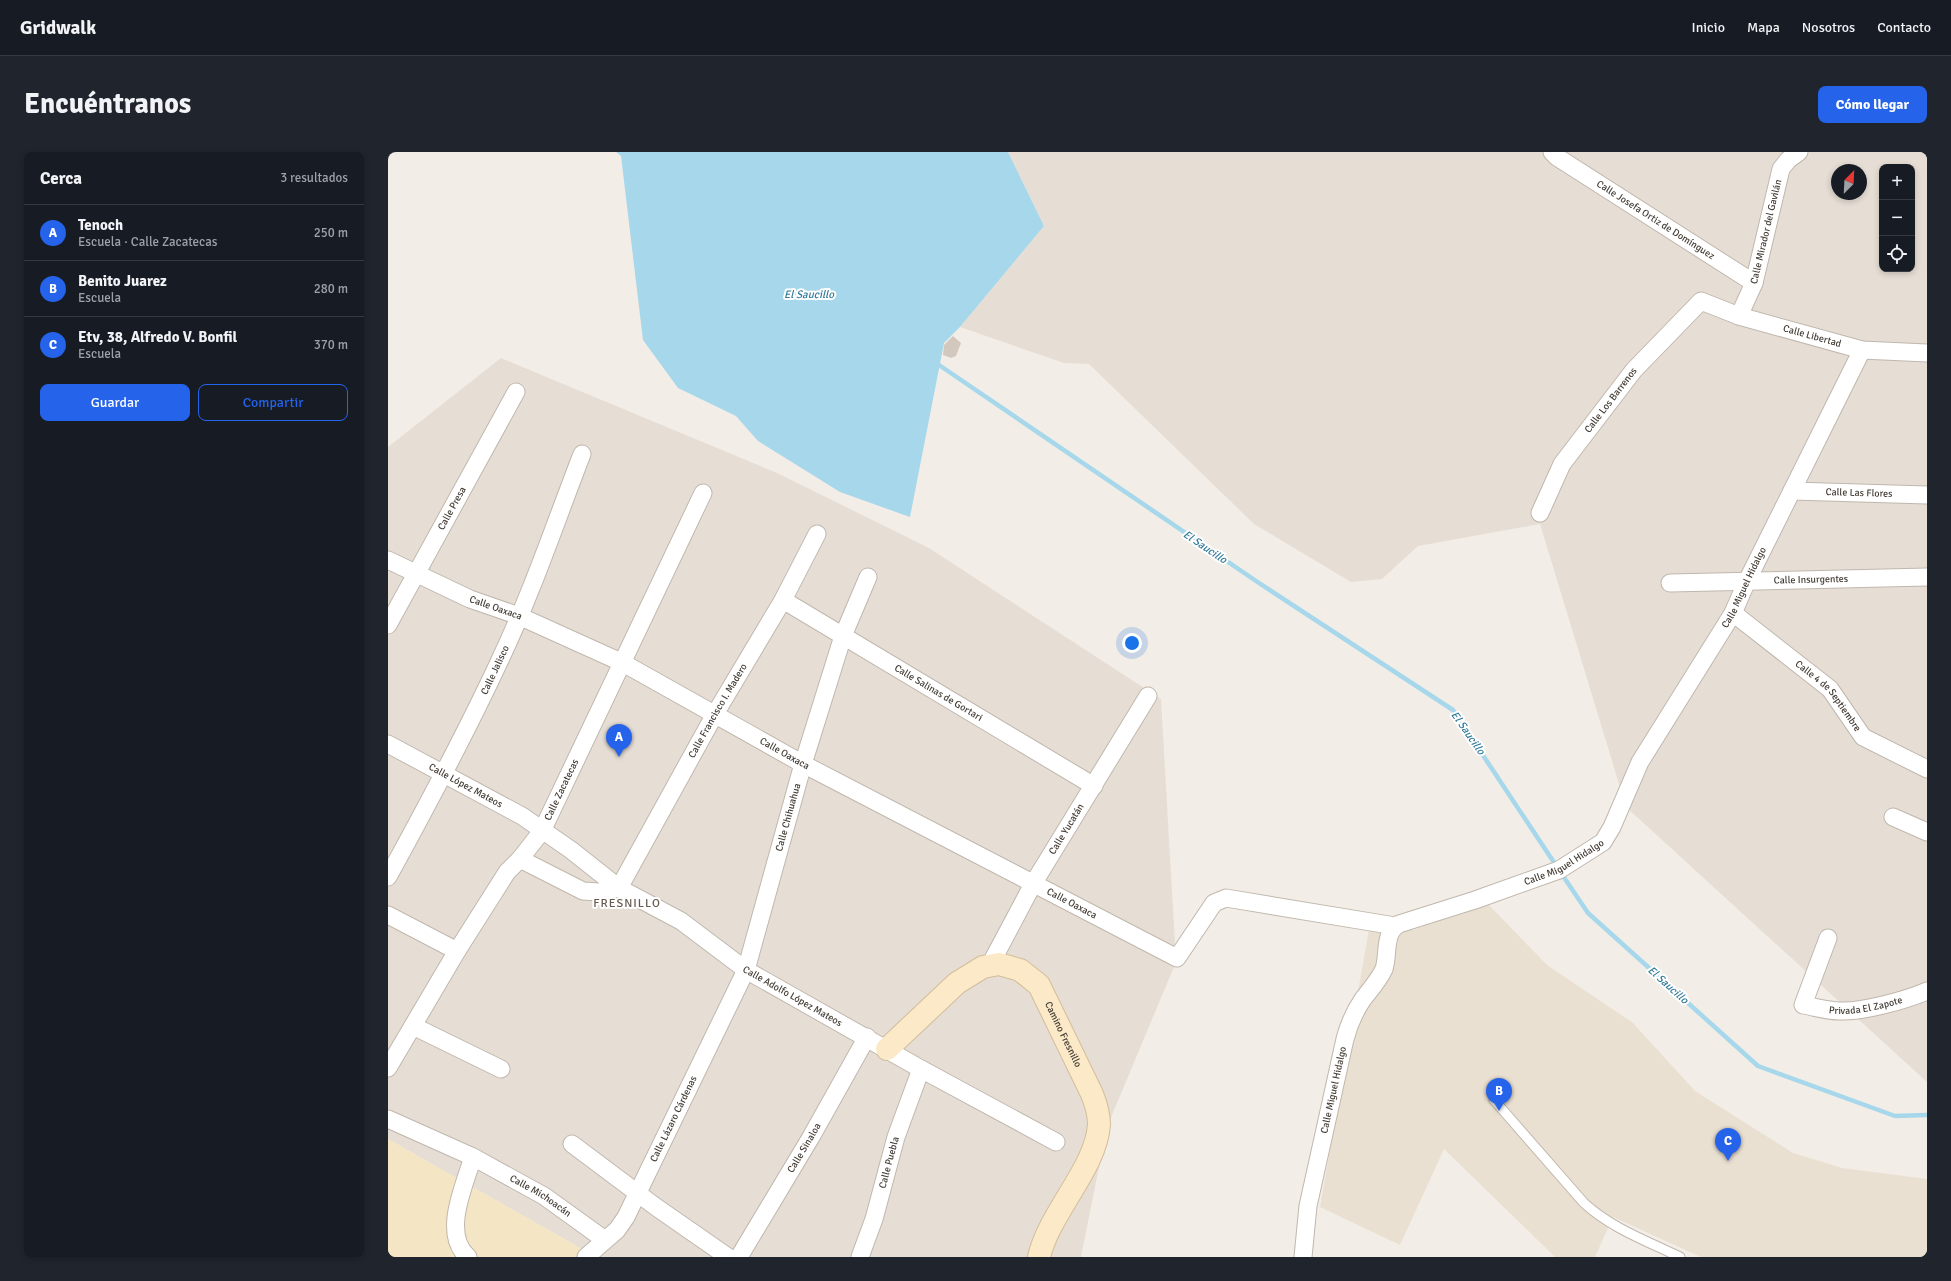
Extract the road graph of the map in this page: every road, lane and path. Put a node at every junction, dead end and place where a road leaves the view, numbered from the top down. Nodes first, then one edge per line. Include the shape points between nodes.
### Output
1 (1799, 152) edge
2 (1557, 154) edge
3 (1754, 283) junction
4 (1701, 301) joint
5 (1739, 316) junction
6 (1862, 350) junction
7 (1927, 353) edge
8 (516, 392) dead end
9 (582, 454) dead end
10 (1792, 491) junction
11 (703, 493) dead end
12 (1927, 495) edge
13 (1540, 513) dead end
14 (817, 534) dead end
15 (388, 560) edge
16 (417, 574) junction
17 (868, 577) dead end
18 (1927, 577) edge
19 (1747, 581) junction
20 (1670, 583) dead end
21 (783, 600) junction
22 (1734, 613) junction
23 (519, 616) junction
24 (388, 625) edge
25 (843, 636) junction
26 (623, 663) junction
27 (1148, 696) dead end
28 (715, 714) junction
29 (388, 744) edge
30 (802, 764) junction
31 (1927, 769) edge
32 (443, 774) junction
33 (1094, 786) junction
34 (1893, 817) dead end
35 (542, 831) junction
36 (1927, 832) edge
37 (520, 860) junction
38 (388, 877) edge
39 (1033, 884) junction
40 (619, 888) junction
41 (388, 915) edge
42 (1394, 926) junction
43 (1828, 938) dead end
44 (457, 951) junction
45 (990, 965) junction
46 (746, 970) junction
47 (1927, 991) edge
48 (413, 1026) junction
49 (867, 1037) junction
50 (887, 1049) junction
51 (388, 1068) edge
52 (501, 1069) dead end
53 (921, 1069) junction
54 (1494, 1100) dead end
55 (388, 1119) edge
56 (1056, 1142) dead end
57 (572, 1144) dead end
58 (473, 1157) junction
59 (638, 1192) junction
60 (605, 1240) junction
61 (468, 1257) edge
62 (586, 1257) edge
63 (728, 1257) edge
64 (739, 1257) edge
65 (860, 1257) edge
66 (1039, 1257) edge
67 (1303, 1257) edge
68 (1680, 1257) edge

1 - 3 street, Calle Mirador del Gavilán via 1781,169
2 - 3 street, Calle Josefa Ortiz de Domínguez
3 - 5 street, Calle Mirador del Gavilán
4 - 5 street, Calle Libertad
4 - 13 street, Calle Los Barrenos via 1634,370 1562,464
5 - 6 street, Calle Libertad
6 - 7 street, Calle Libertad
6 - 10 street, Calle Miguel Hidalgo
8 - 16 street, Calle Presa
9 - 23 street, Calle Jalisco
10 - 12 street, Calle Las Flores
10 - 19 street, Calle Miguel Hidalgo
11 - 26 street, Calle Zacatecas
14 - 21 street, Calle Francisco I. Madero
15 - 16 street, Calle Oaxaca
16 - 23 street, Calle Oaxaca via 470,599
16 - 24 street, Calle Presa
17 - 25 street, Calle Chihuahua
18 - 19 street, Calle Insurgentes
19 - 20 street, Calle Insurgentes
19 - 22 street, Calle Miguel Hidalgo
21 - 25 street, Calle Salinas de Gortari
21 - 28 street, Calle Francisco I. Madero
22 - 31 street, Calle 4 de Septiembre via 1830,689 1863,737
22 - 42 street, Calle Miguel Hidalgo via 1640,762 1612,827 1602,842 1559,870
23 - 26 street, Calle Oaxaca
23 - 32 street, Calle Jalisco
25 - 30 street, Calle Chihuahua
25 - 33 street, Calle Salinas de Gortari
26 - 28 street, Calle Oaxaca
26 - 35 street, Calle Zacatecas
27 - 33 street, Calle Yucatán
28 - 30 street, Calle Oaxaca
28 - 40 street, Calle Francisco I. Madero
29 - 32 street, Calle López Mateos
30 - 39 street, Calle Oaxaca
30 - 46 street, Calle Chihuahua
32 - 35 street, Calle López Mateos via 522,816
32 - 38 street, Calle Jalisco
33 - 39 street, Calle Yucatán
34 - 36 street
35 - 37 street, Calle Zacatecas
35 - 40 street, Calle Adolfo López Mateos
37 - 40 street via 583,891 599,892
37 - 44 street, Calle Zacatecas via 508,872
39 - 42 street, Calle Oaxaca via 1177,958 1214,903 1226,898
39 - 45 street, Calle Yucatán
40 - 46 street, Calle Adolfo López Mateos via 681,921
41 - 44 street
42 - 67 street, Calle Miguel Hidalgo via 1389,934 1386,962 1381,974 1350,1021 1345,1038 1308,1206
43 - 47 street, Privada El Zapote via 1803,1005 1851,1011
44 - 48 street, Calle Zacatecas
45 - 50 street, Camino Fresnillo via 975,970 957,983
45 - 66 street, Camino Fresnillo via 999,964 1020,970 1039,985 1098,1110 1099,1124 1094,1146 1055,1218
46 - 49 street, Calle Adolfo López Mateos
46 - 59 street, Calle Lázaro Cárdenas
48 - 51 street, Calle Zacatecas
48 - 52 street
49 - 50 street, Calle Adolfo López Mateos
49 - 64 street, Calle Sinaloa
50 - 53 street, Calle Adolfo López Mateos
53 - 56 street, Calle Adolfo López Mateos
53 - 65 street, Calle Puebla via 896,1137 874,1218
54 - 68 lane via 1598,1216
55 - 58 street, Calle Michoacán
57 - 59 street
58 - 60 street, Calle Michoacán via 544,1196
58 - 61 street via 455,1221 456,1238
59 - 60 street, Calle Lázaro Cárdenas via 621,1223
59 - 63 street
60 - 62 street, Calle Lázaro Cárdenas

